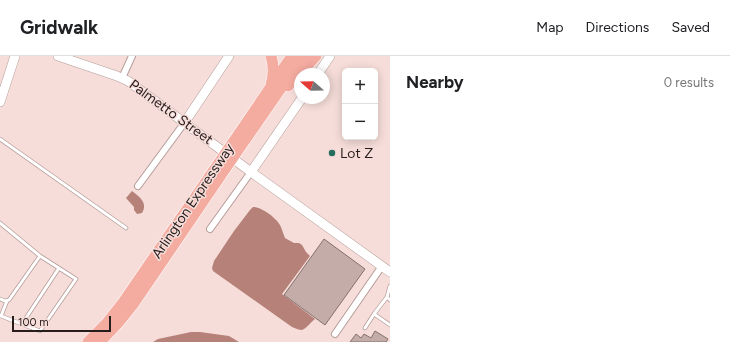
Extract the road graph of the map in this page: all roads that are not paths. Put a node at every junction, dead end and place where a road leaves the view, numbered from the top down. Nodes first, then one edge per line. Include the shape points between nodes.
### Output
1 (58, 56) edge
2 (132, 56) edge
3 (229, 56) edge
4 (271, 56) edge
5 (292, 56) edge
6 (303, 56) edge
7 (316, 56) edge
8 (330, 56) edge
9 (13, 57) edge
10 (322, 68) edge
11 (122, 78) junction
12 (266, 94) junction
13 (0, 102) edge
14 (298, 104) edge
15 (260, 118) junction
16 (185, 122) junction
17 (241, 138) junction
18 (0, 139) edge
19 (251, 172) junction
20 (138, 186) dead end
21 (0, 223) edge
22 (126, 228) dead end
23 (180, 228) junction
24 (210, 229) dead end
25 (40, 256) junction
26 (382, 266) junction
27 (59, 268) junction
28 (390, 272) edge
29 (390, 286) edge
30 (390, 290) edge
31 (387, 297) junction
32 (0, 299) edge
33 (390, 300) edge
34 (7, 301) junction
35 (374, 314) junction
36 (22, 324) junction
37 (390, 325) edge
38 (365, 328) dead end
39 (335, 334) dead end
40 (88, 342) edge
41 (100, 342) edge

1 - 11 street, Palmetto Street
2 - 11 street
3 - 16 street
4 - 12 highway via 273,77
5 - 12 highway, Arlington Expressway
6 - 15 highway, Arlington Expressway
7 - 15 highway
8 - 10 street
9 - 13 street
11 - 16 street, Palmetto Street
12 - 17 highway, Arlington Expressway
14 - 19 street
15 - 17 highway, Arlington Expressway
16 - 19 street, Palmetto Street
16 - 20 street
17 - 23 highway, Arlington Expressway, bridge
18 - 22 lane
19 - 24 street
19 - 26 street, Palmetto Street
21 - 25 lane
23 - 40 highway, Arlington Expressway via 107,323
23 - 41 highway, Arlington Expressway via 134,303
25 - 27 lane
25 - 34 lane
26 - 28 street, Palmetto Street
26 - 39 street
27 - 36 lane
27 - 36 lane via 76,279 40,331
29 - 30 lane
30 - 31 lane
31 - 33 lane
31 - 35 lane
32 - 34 lane
34 - 36 lane via 1,316
35 - 37 lane
35 - 38 lane

